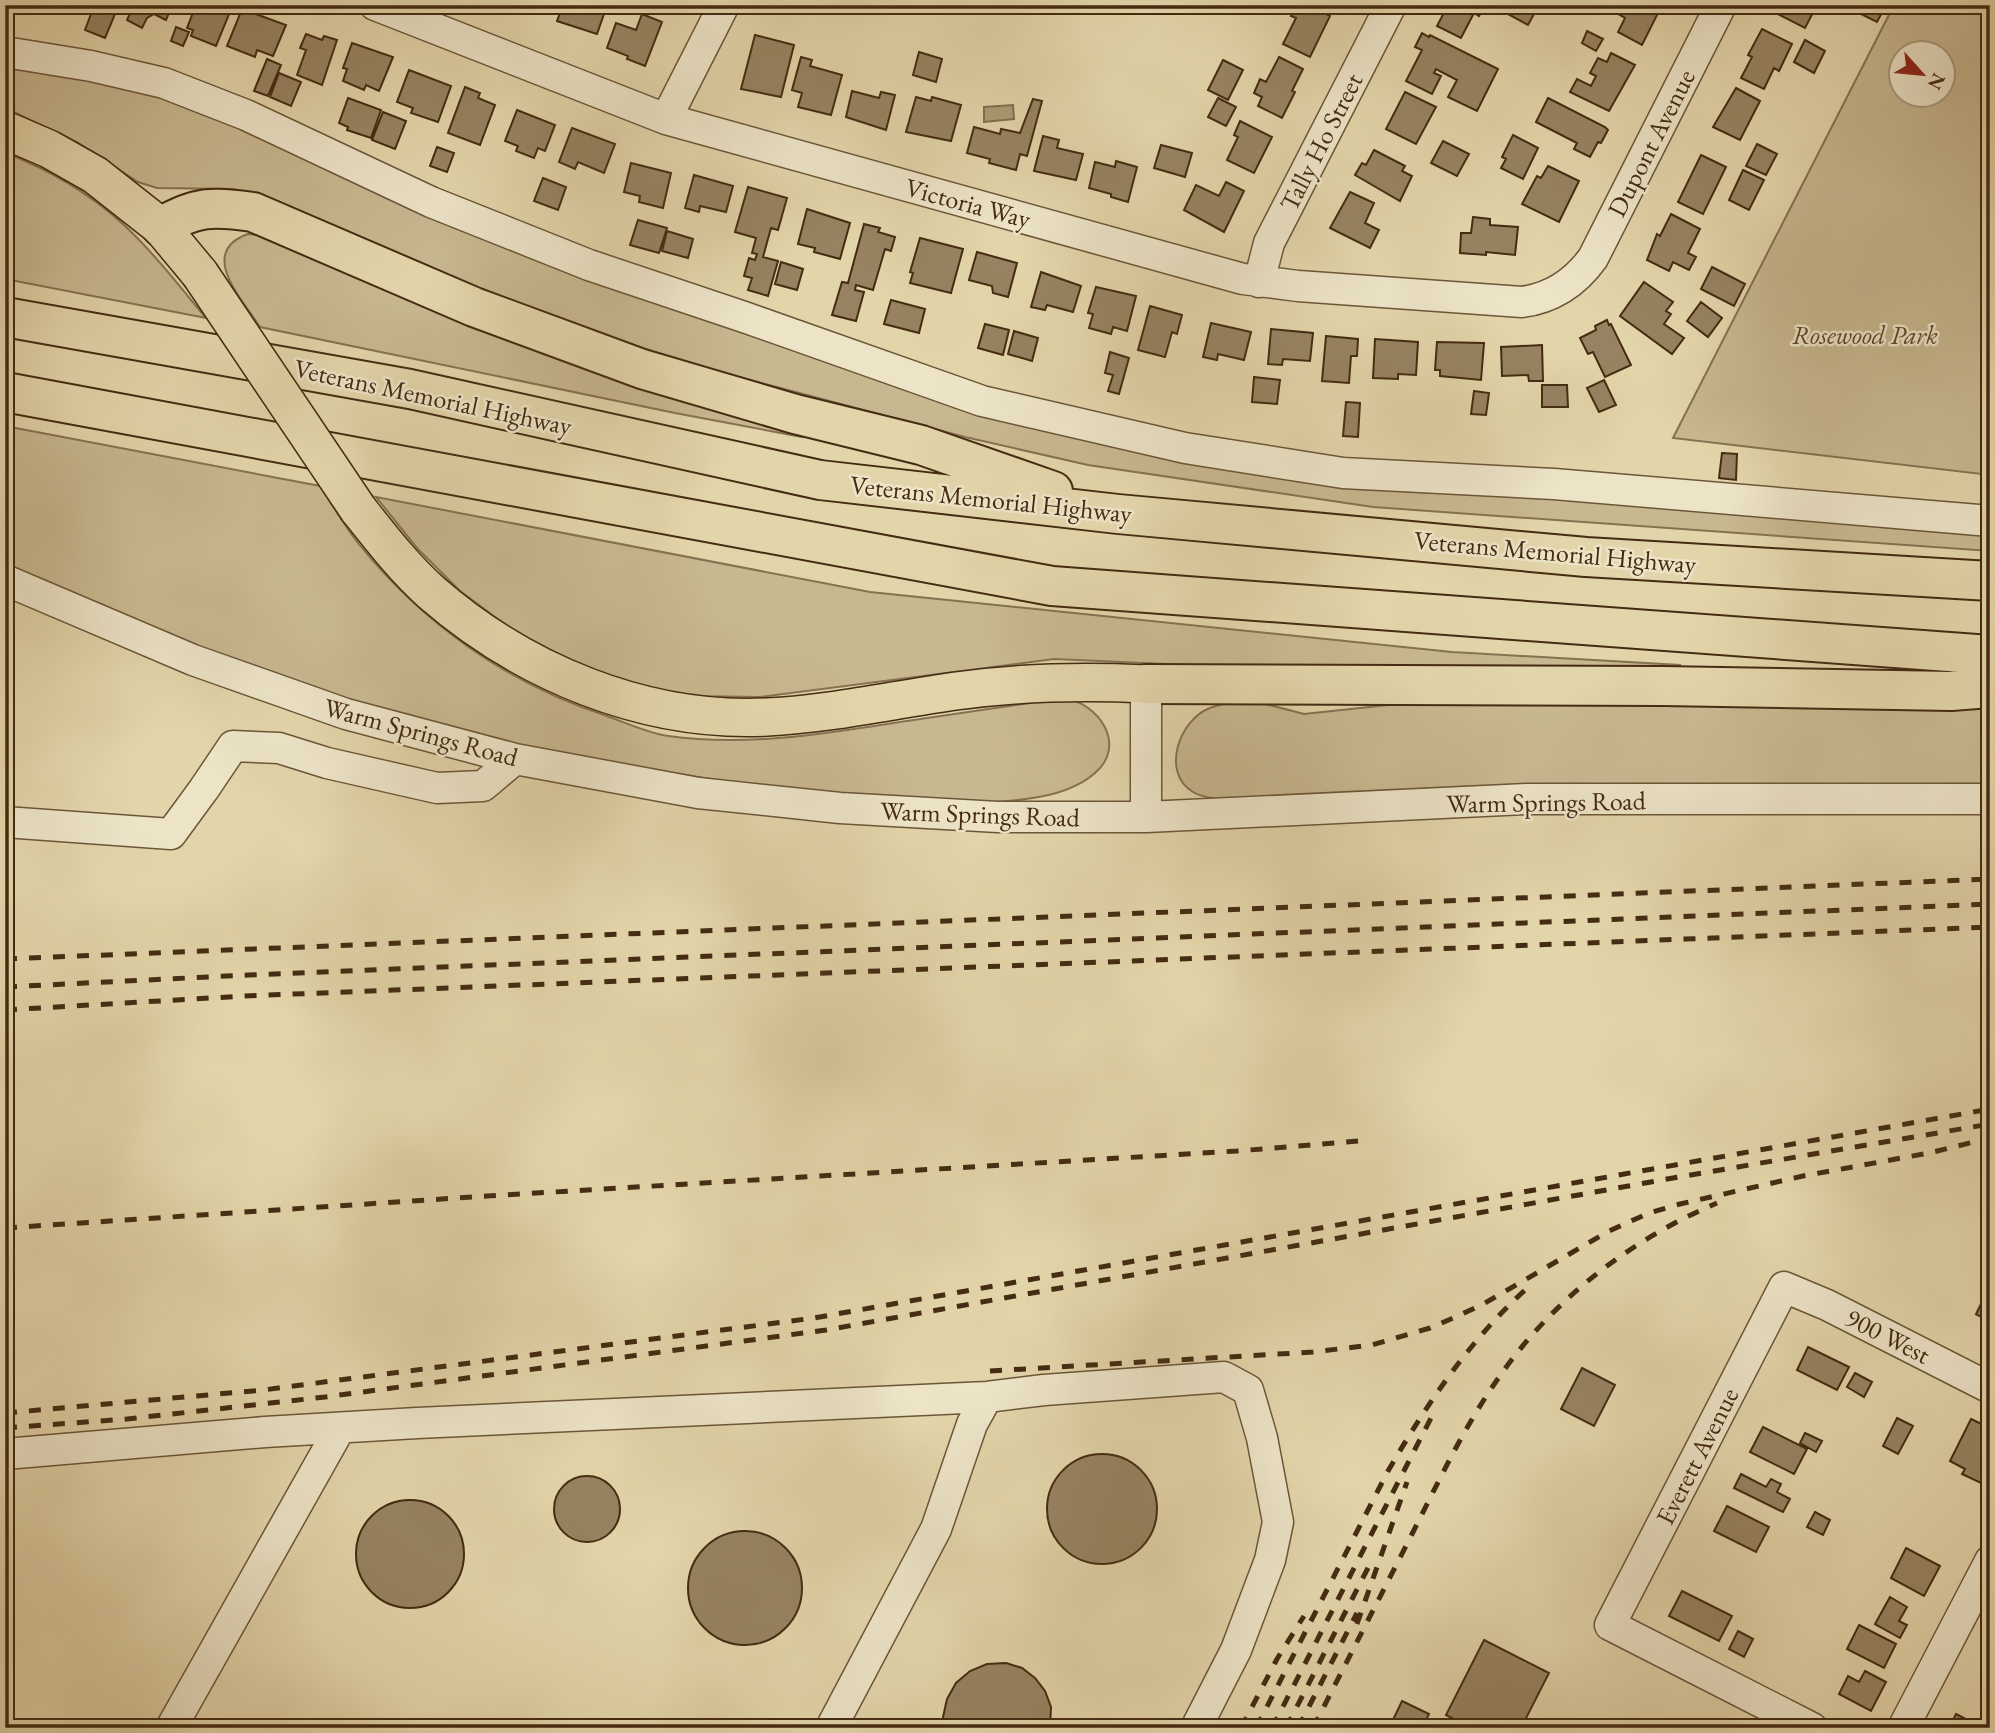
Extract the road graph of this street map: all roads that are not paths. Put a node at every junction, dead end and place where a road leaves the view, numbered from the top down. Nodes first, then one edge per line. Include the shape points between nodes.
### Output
1 (375, 5) edge
2 (724, 5) edge
3 (1391, 5) edge
4 (1721, 5) edge
5 (5, 52) edge
6 (666, 119) junction
7 (5, 130) edge
8 (161, 227) junction
9 (1577, 277) joint
10 (1259, 282) junction
11 (5, 317) edge
12 (5, 392) edge
13 (1118, 514) junction
14 (1990, 522) edge
15 (5, 580) edge
16 (1990, 581) edge
17 (1990, 655) edge
18 (1146, 684) junction
19 (1990, 688) edge
20 (515, 759) junction
21 (1990, 799) edge
22 (1146, 817) junction
23 (5, 822) edge
24 (1784, 1287) joint
25 (1990, 1388) edge
26 (987, 1398) junction
27 (340, 1428) junction
28 (5, 1454) edge
29 (1990, 1561) edge
30 (171, 1728) edge
31 (831, 1728) edge
32 (1196, 1728) edge
33 (1812, 1728) edge
34 (1903, 1728) edge

1 - 6 street, Victoria Way
2 - 6 street
3 - 10 street, Tally Ho Street via 1269,243
4 - 9 street, Dupont Avenue via 1598,247
5 - 14 street via 164,83 246,115 431,202 589,265 982,401 1185,448 1343,473 1554,484
6 - 10 street, Victoria Way
7 - 8 main road via 95,175
8 - 13 highway via 201,208 253,212 474,307 642,369 921,445
8 - 18 main road, bridge via 200,274 358,509 393,553 430,591 502,646 554,673 629,701 722,717 818,713 1029,683
9 - 10 street, Victoria Way via 1557,292 1522,302
11 - 13 highway, Veterans Memorial Highway via 410,389 820,480
12 - 17 highway via 1052,586
13 - 16 highway, Veterans Memorial Highway via 1586,557
15 - 20 street, Warm Springs Road via 193,660 346,715
18 - 19 highway
18 - 22 street
20 - 22 street, Warm Springs Road via 698,793 840,808 998,817
20 - 23 street via 483,786 437,788 279,748 233,746 171,834
21 - 22 street, Warm Springs Road via 1527,800
24 - 25 street, 900 West
24 - 33 street, Everett Avenue via 1610,1625
26 - 27 street
26 - 31 street via 972,1424 936,1529
26 - 32 street via 1224,1377 1248,1390 1278,1522 1270,1560 1236,1650
27 - 28 street
27 - 30 street
29 - 34 street

